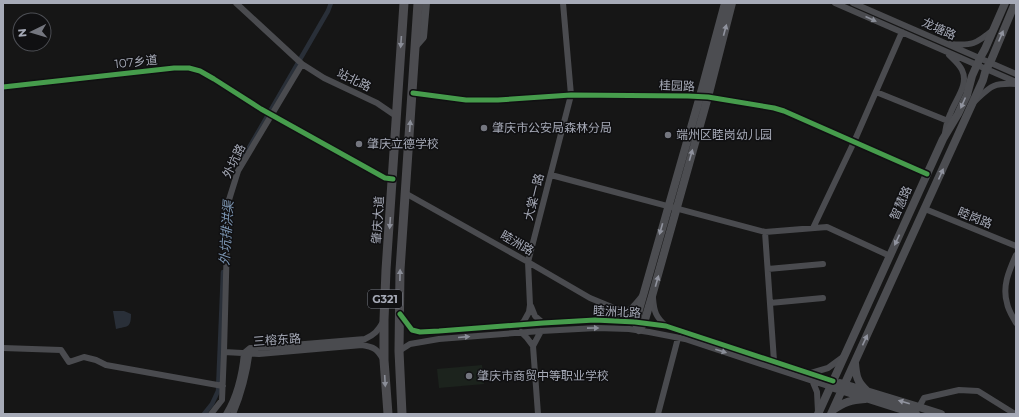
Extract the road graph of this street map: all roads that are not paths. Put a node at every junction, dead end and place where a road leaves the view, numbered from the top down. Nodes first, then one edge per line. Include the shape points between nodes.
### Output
1 (236, 3) edge
2 (404, 3) edge
3 (418, 3) edge
4 (426, 3) edge
5 (563, 3) edge
6 (725, 3) edge
7 (732, 3) edge
8 (835, 3) edge
9 (852, 3) edge
10 (1005, 3) edge
11 (1015, 3) edge
12 (402, 24) junction
13 (994, 29) junction
14 (902, 32) junction
15 (945, 44) junction
16 (416, 45) junction
17 (945, 51) junction
18 (978, 62) junction
19 (302, 64) junction
20 (988, 66) junction
21 (1016, 74) edge
22 (414, 76) junction
23 (1016, 84) edge
24 (3, 87) edge
25 (876, 92) junction
26 (413, 93) junction
27 (571, 95) junction
28 (704, 97) junction
29 (972, 104) junction
30 (272, 115) junction
31 (396, 116) junction
32 (948, 121) junction
33 (943, 139) junction
34 (854, 142) junction
35 (927, 174) junction
36 (550, 175) junction
37 (393, 179) junction
38 (405, 193) junction
39 (668, 206) junction
40 (677, 209) junction
41 (925, 209) junction
42 (906, 221) junction
43 (918, 225) junction
44 (813, 228) junction
45 (765, 232) junction
46 (1016, 246) edge
47 (1016, 255) edge
48 (890, 256) junction
49 (528, 262) junction
50 (823, 264) dead end
51 (768, 269) junction
52 (643, 295) junction
53 (652, 296) junction
54 (822, 298) dead end
55 (770, 303) junction
56 (530, 305) junction
57 (619, 310) dead end
58 (400, 314) junction
59 (384, 320) junction
60 (614, 321) junction
61 (543, 323) junction
62 (1016, 323) edge
63 (520, 325) junction
64 (639, 325) junction
65 (666, 326) junction
66 (439, 331) junction
67 (541, 331) junction
68 (521, 332) junction
69 (678, 338) junction
70 (439, 339) junction
71 (364, 342) junction
72 (533, 346) junction
73 (3, 348) edge
74 (399, 351) junction
75 (224, 352) junction
76 (248, 352) junction
77 (844, 356) junction
78 (384, 360) junction
79 (774, 362) junction
80 (855, 362) junction
81 (811, 374) junction
82 (812, 380) junction
83 (832, 384) junction
84 (223, 386) junction
85 (843, 388) junction
86 (868, 395) junction
87 (401, 404) junction
88 (387, 409) edge
89 (918, 410) edge
90 (832, 412) edge
91 (211, 414) edge
92 (226, 414) edge
93 (233, 414) edge
94 (402, 414) edge
95 (538, 414) edge
96 (658, 414) edge
97 (818, 414) edge
98 (941, 414) edge
99 (1015, 414) edge

1 - 19 street, 站北路
2 - 12 highway, 肇庆大道 / G321
3 - 16 highway, G321
4 - 16 main road via 423,37
5 - 27 street, 大棠一路
6 - 28 main road, 桂园路
28 -> 7 main road
8 -> 14 street
9 - 15 street, 龙塘路
10 - 13 main road, 智慧路
20 -> 11 main road, 智慧路
12 - 22 highway via 408,25 411,30 409,64
12 -> 31 highway, 肇庆大道 / G321
13 - 15 street via 972,44
13 - 18 main road, 智慧路
14 - 17 street
14 - 25 street
15 - 18 street, 龙塘路
16 - 22 highway, G321
17 - 18 street
17 - 32 street via 963,71 964,81
18 - 20 street, 龙塘路
18 -> 33 main road, 智慧路 via 967,95
19 - 30 street, 外坑路
19 - 31 street, 站北路 via 324,78 377,103
20 - 21 street, 龙塘路
20 - 23 street
20 - 29 main road, 智慧路
22 - 26 highway, G321
23 - 29 street via 997,84
24 - 30 street, 107乡道 via 189,68 200,71
25 - 32 street
25 - 34 street
26 - 27 street, 桂园路 via 466,100
38 -> 26 highway, G321
27 - 28 street, 桂园路
27 - 36 street, 大棠一路
28 - 34 street, 桂园路 via 784,111
28 - 39 main road, 桂园路
40 -> 28 main road
41 -> 29 main road, 智慧路
30 - 37 street, 107乡道 via 385,178
30 - 75 street, 外坑路 via 238,171 228,203
31 - 37 highway, 肇庆大道 / G321
32 - 33 street
33 - 35 main road, 智慧路
34 - 35 street, 桂园路
34 - 44 street
35 - 42 main road, 智慧路
36 - 39 street
36 - 49 street, 大棠一路
37 -> 59 highway, 肇庆大道 / G321
38 - 49 street, 睦洲路
58 -> 38 highway, G321
39 - 40 street
39 -> 52 main road, 桂园路
40 - 45 street
53 -> 40 main road
41 - 43 main road, 智慧路
41 - 46 street, 睦岗路
42 - 43 main road via 911,220
42 -> 48 main road, 智慧路
80 -> 43 main road, 智慧路
44 - 45 street
44 - 48 street via 827,227
45 - 51 street
47 - 62 street via 1007,276 1005,291 1007,304
48 - 77 main road, 智慧路
49 - 56 street, 大棠一路
49 - 57 street, 睦洲路 via 590,298
50 - 51 street
51 - 55 street
52 - 60 street via 627,313
52 - 64 main road, 桂园路
53 - 64 main road
53 - 65 street via 655,312
54 - 55 street
55 - 79 street
56 - 61 street via 535,316
56 - 63 street via 527,317
58 - 66 street, 睦洲北路 via 412,330
58 - 74 highway, G321
59 - 71 street via 378,331
59 - 78 highway, 肇庆大道 / G321
60 - 61 street, 睦洲北路
60 - 64 street, 睦洲北路
61 - 63 street, 睦洲北路
63 - 66 street, 睦洲北路
64 - 65 street, 睦洲北路
67 -> 64 street, 睦洲北路
64 - 69 street, 睦洲北路
65 - 79 street, 睦洲北路
66 - 70 street via 427,335 427,338
67 - 68 street, 睦洲北路
67 - 72 street
70 -> 68 street, 睦洲北路
68 - 72 street
69 -> 82 street, 睦洲北路
69 - 96 street
70 - 74 street, 睦洲北路 via 410,344
71 - 76 street, 三榕东路 via 257,348
71 - 78 street via 378,351
72 - 95 street
73 - 84 street via 61,350 69,362 84,357 106,365
74 - 87 highway, G321
75 - 76 street, 三榕东路
75 - 84 street, 外坑路
76 - 92 street via 235,395
76 - 93 street via 244,384
77 - 81 street via 828,368
77 - 83 main road, 智慧路
78 -> 88 highway, 肇庆大道 / G321
79 - 81 street, 睦洲北路
80 - 85 main road, 智慧路
80 - 86 main road via 857,380
81 - 83 street, 睦洲北路
82 - 83 street, 睦洲北路
82 - 97 street via 817,392
83 - 85 main road, 睦洲北路
83 - 97 main road, 智慧路
84 - 91 street, 外坑路 via 222,400
85 - 86 main road, 睦洲北路
85 - 90 main road, 智慧路
86 - 89 main road, 睦洲北路
86 - 90 main road via 847,402
87 - 88 highway
87 - 94 highway, G321
89 - 98 main road, 睦洲北路
89 - 99 street via 924,398 959,390 978,391

